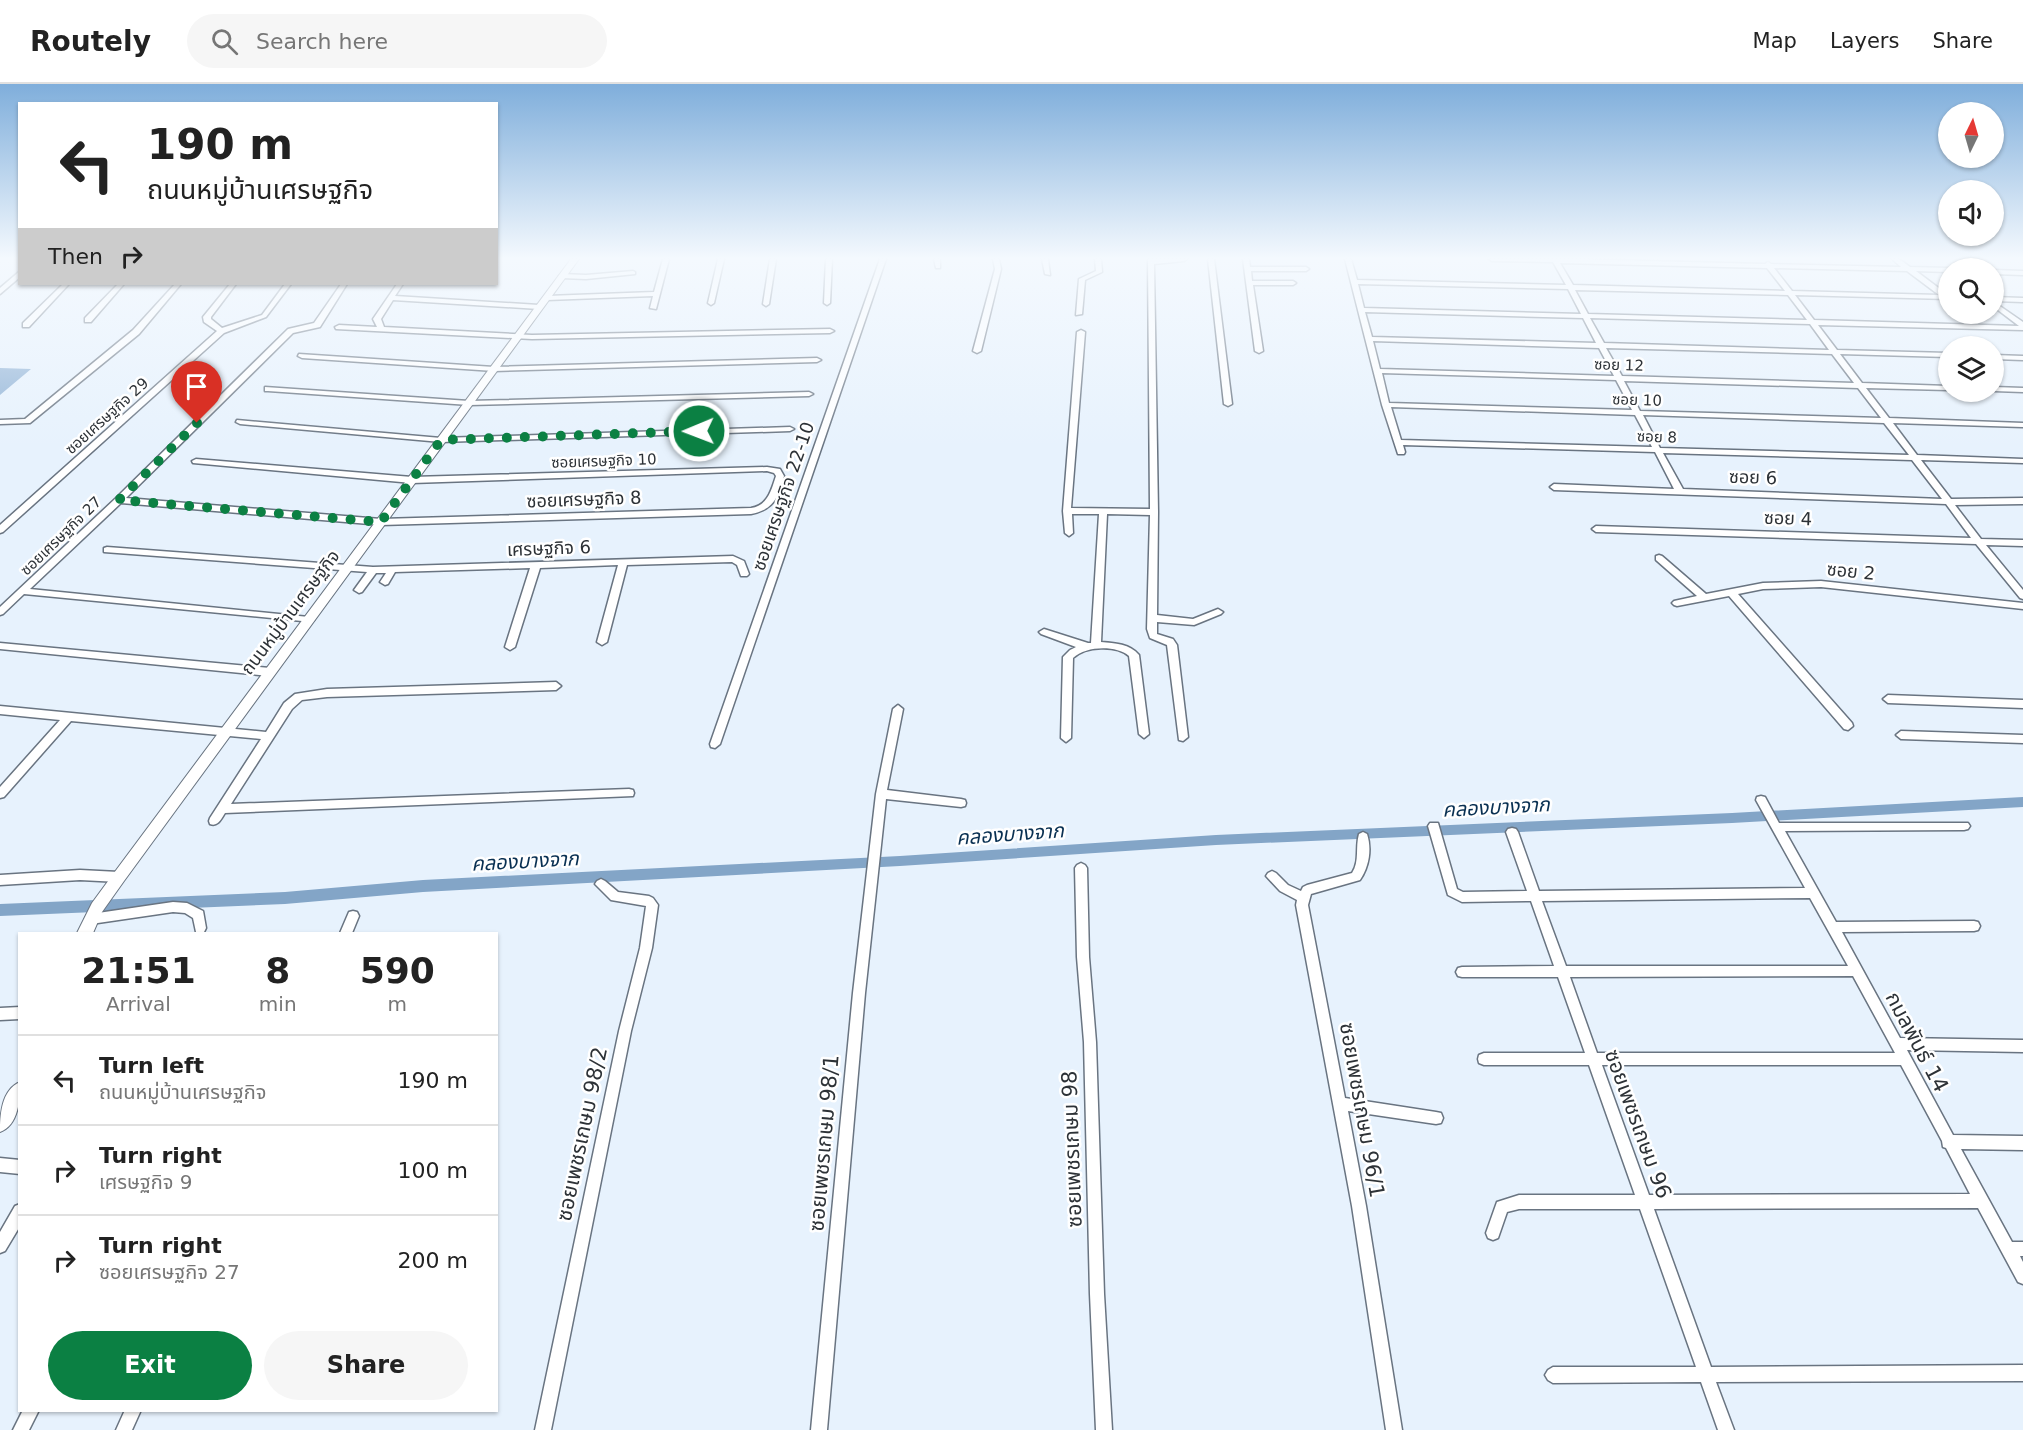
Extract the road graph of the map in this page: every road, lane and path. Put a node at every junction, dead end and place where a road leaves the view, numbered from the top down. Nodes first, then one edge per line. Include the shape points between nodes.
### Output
1 (29, 322) edge
2 (145, 322) edge
3 (209, 322) edge
4 (248, 322) edge
5 (319, 322) edge
6 (378, 322) edge
7 (528, 322) edge
8 (861, 322) edge
9 (984, 322) edge
10 (1152, 322) edge
11 (1218, 322) edge
12 (1255, 322) edge
13 (1365, 322) edge
14 (1589, 322) edge
15 (1805, 322) edge
16 (1812, 322) junction
17 (26, 325) dead end
18 (2023, 326) edge
19 (339, 327) dead end
20 (381, 328) junction
21 (830, 331) dead end
22 (221, 332) junction
23 (1081, 332) dead end
24 (517, 337) junction
25 (1369, 339) junction
26 (1601, 345) junction
27 (977, 351) dead end
28 (1259, 351) dead end
29 (1834, 351) junction
30 (1938, 355) edge
31 (302, 356) dead end
32 (2004, 357) edge
33 (2023, 358) edge
34 (817, 360) dead end
35 (494, 369) junction
36 (1377, 371) junction
37 (1617, 379) junction
38 (1860, 385) junction
39 (1938, 388) edge
40 (268, 389) dead end
41 (2004, 389) edge
42 (2023, 390) edge
43 (809, 394) dead end
44 (469, 403) junction
45 (1228, 404) dead end
46 (1386, 405) junction
47 (1636, 413) junction
48 (1888, 421) junction
49 (0, 422) edge
50 (240, 422) dead end
51 (2023, 425) edge
52 (790, 429) dead end
53 (441, 440) junction
54 (1397, 442) junction
55 (1658, 451) junction
56 (1401, 452) dead end
57 (1916, 458) junction
58 (196, 461) dead end
59 (2023, 461) edge
60 (412, 480) junction
61 (1554, 487) dead end
62 (776, 489) joint
63 (1679, 490) junction
64 (119, 500) junction
65 (2023, 501) edge
66 (1950, 502) junction
67 (1067, 511) junction
68 (1103, 511) junction
69 (1154, 512) junction
70 (381, 522) junction
71 (1596, 529) dead end
72 (0, 530) edge
73 (1069, 533) dead end
74 (1978, 541) junction
75 (2023, 543) edge
76 (107, 550) dead end
77 (1659, 558) dead end
78 (623, 562) junction
79 (536, 565) junction
80 (346, 569) junction
81 (373, 570) junction
82 (392, 570) junction
83 (744, 574) dead end
84 (385, 582) dead end
85 (359, 590) dead end
86 (23, 591) junction
87 (1731, 592) junction
88 (2023, 596) edge
89 (1705, 598) junction
90 (1677, 603) dead end
91 (2023, 606) edge
92 (0, 612) edge
93 (1218, 612) dead end
94 (1152, 618) junction
95 (309, 620) junction
96 (1044, 632) dead end
97 (602, 642) dead end
98 (0, 646) edge
99 (1090, 646) junction
100 (510, 648) dead end
101 (270, 672) junction
102 (556, 686) dead end
103 (1888, 699) dead end
104 (2023, 705) edge
105 (898, 709) dead end
106 (0, 710) edge
107 (68, 717) junction
108 (1848, 726) dead end
109 (225, 732) junction
110 (1144, 734) dead end
111 (1901, 735) dead end
112 (267, 736) junction
113 (1183, 737) dead end
114 (1066, 738) dead end
115 (2023, 739) edge
116 (715, 744) dead end
117 (0, 778) edge
118 (13, 779) junction
119 (630, 793) dead end
120 (0, 794) edge
121 (881, 795) junction
122 (1761, 800) dead end
123 (961, 803) dead end
124 (222, 808) junction
125 (214, 821) dead end
126 (1434, 826) dead end
127 (1964, 826) dead end
128 (1777, 827) junction
129 (1512, 832) dead end
130 (1363, 837) dead end
131 (1081, 868) dead end
132 (1272, 876) dead end
133 (0, 880) edge
134 (115, 882) junction
135 (601, 884) dead end
136 (1812, 893) junction
137 (1533, 896) junction
138 (1303, 897) junction
139 (353, 916) dead end
140 (91, 920) edge
141 (1833, 927) junction
142 (1974, 927) dead end
143 (200, 928) dead end
144 (346, 932) edge
145 (1856, 971) junction
146 (1462, 972) dead end
147 (1561, 973) junction
148 (18, 1013) edge
149 (0, 1014) edge
150 (1896, 1044) junction
151 (2023, 1046) edge
152 (1591, 1058) junction
153 (1484, 1059) dead end
154 (1905, 1059) junction
155 (18, 1093) edge
156 (1340, 1104) junction
157 (1436, 1118) dead end
158 (0, 1124) edge
159 (1948, 1142) junction
160 (2023, 1143) edge
161 (0, 1165) edge
162 (18, 1167) edge
163 (1981, 1201) junction
164 (1645, 1203) junction
165 (18, 1214) edge
166 (1493, 1233) dead end
167 (0, 1246) edge
168 (2007, 1249) junction
169 (2023, 1249) edge
170 (2023, 1277) edge
171 (2023, 1373) edge
172 (1553, 1375) dead end
173 (1705, 1375) junction
174 (30, 1412) edge
175 (132, 1412) edge
176 (21, 1430) edge
177 (124, 1430) edge
178 (543, 1430) edge
179 (819, 1430) edge
180 (1104, 1430) edge
181 (1394, 1430) edge
182 (1726, 1430) edge

1 - 17 street
2 - 49 street via 27,421
3 - 22 street
4 - 22 street, ซอยเศรษฐกิจ 29
5 - 64 street, ซอยเศรษฐกิจ 27 via 291,331
6 - 20 street
7 - 24 street, ถนนหมู่บ้านเศรษฐกิจ
8 - 116 street, ซอยเศรษฐกิจ 22-10
9 - 27 street
10 - 69 street
11 - 45 street
12 - 28 street
13 - 25 street
14 - 26 street
15 - 16 street
16 - 18 street
16 - 29 street
19 - 20 street
20 - 24 street
21 - 24 street
22 - 72 street, ซอยเศรษฐกิจ 29
23 - 67 street
24 - 35 street, ถนนหมู่บ้านเศรษฐกิจ
25 - 26 street
25 - 36 street
26 - 29 street
26 - 37 street
29 - 30 street
29 - 38 street
31 - 35 street
32 - 33 street
34 - 35 street
35 - 44 street, ถนนหมู่บ้านเศรษฐกิจ
36 - 37 street, ซอย 12
36 - 46 street
37 - 38 street, ซอย 12
37 - 47 street
38 - 39 street, ซอย 12
38 - 48 street
40 - 44 street
41 - 42 street
43 - 44 street
44 - 53 street, ถนนหมู่บ้านเศรษฐกิจ
46 - 47 street, ซอย 10
46 - 54 street
47 - 48 street, ซอย 10
47 - 55 street
48 - 51 street, ซอย 10
48 - 57 street
50 - 53 street
52 - 53 street
53 - 60 street, ถนนหมู่บ้านเศรษฐกิจ
54 - 55 street, ซอย 8
54 - 56 street
55 - 57 street, ซอย 8
55 - 63 street
57 - 59 street, ซอย 8
57 - 66 street
58 - 60 street
60 - 62 street, ซอยเศรษฐกิจ 10 via 767,469 779,473
60 - 70 street, ถนนหมู่บ้านเศรษฐกิจ
61 - 63 street, ซอย 6
62 - 70 street, ซอยเศรษฐกิจ 8 via 769,505 751,511
63 - 66 street, ซอย 6
64 - 70 street, ซอยเศรษฐกิจ 8
64 - 86 street, ซอยเศรษฐกิจ 27
65 - 66 street, ซอย 6
66 - 74 street
67 - 68 street
67 - 73 street
68 - 69 street
68 - 99 street
69 - 94 street
70 - 80 street, ถนนหมู่บ้านเศรษฐกิจ
71 - 74 street, ซอย 4
74 - 75 street, ซอย 4
74 - 88 street
76 - 80 street, เศรษฐกิจ 6
77 - 89 street
78 - 79 street, เศรษฐกิจ 6
78 - 83 street, เศรษฐกิจ 6 via 733,559 741,564
78 - 97 street
79 - 82 street, เศรษฐกิจ 6
79 - 100 street
80 - 81 street, เศรษฐกิจ 6
80 - 95 street, ถนนหมู่บ้านเศรษฐกิจ
81 - 82 street, เศรษฐกิจ 6
81 - 85 street
82 - 84 street
86 - 92 street, ซอยเศรษฐกิจ 27
86 - 95 street
87 - 89 street, ซอย 2
87 - 91 street, ซอย 2 via 1762,586 1821,584
87 - 108 street
89 - 90 street, ซอย 2
93 - 94 street via 1194,622
94 - 113 street via 1154,636 1172,645
95 - 101 street, ถนนหมู่บ้านเศรษฐกิจ
96 - 99 street
98 - 101 street
99 - 110 street via 1125,648 1134,655
99 - 114 street via 1068,657
101 - 109 street, ถนนหมู่บ้านเศรษฐกิจ
102 - 112 street via 299,697
103 - 104 street
105 - 121 street, ซอยเพชรเกษม 98/1
106 - 107 street
107 - 109 street
107 - 118 street
109 - 112 street
109 - 134 street, ถนนหมู่บ้านเศรษฐกิจ
111 - 115 street
112 - 124 street
117 - 118 street
118 - 120 street
119 - 124 street
121 - 123 street
121 - 179 street, ซอยเพชรเกษม 98/1
122 - 128 street, กมลพันธ์ 14
124 - 125 street
126 - 137 street via 1455,894
127 - 128 street
128 - 136 street, กมลพันธ์ 14
129 - 137 street, ซอยเพชรเกษม 96
130 - 138 street via 1360,873 1356,877 1314,887
131 - 180 street, ซอยเพชรเกษม 98
132 - 138 street via 1284,888
133 - 134 street via 81,875
134 - 140 street, ถนนหมู่บ้านเศรษฐกิจ
135 - 178 street, ซอยเพชรเกษม 98/2 via 615,897 650,901 652,909
136 - 137 street
136 - 141 street, กมลพันธ์ 14
137 - 147 street, ซอยเพชรเกษม 96
138 - 156 street, ซอยเพชรเกษม 96/1
139 - 144 street
140 - 143 street via 181,908 199,915
141 - 142 street
141 - 145 street, กมลพันธ์ 14
145 - 147 street
145 - 150 street, กมลพันธ์ 14
146 - 147 street
147 - 152 street, ซอยเพชรเกษม 96
148 - 149 street
150 - 151 street
150 - 154 street, กมลพันธ์ 14
152 - 153 street
152 - 154 street
152 - 164 street, ซอยเพชรเกษม 96
154 - 159 street, กมลพันธ์ 14
155 - 158 street
156 - 157 street
156 - 181 street, ซอยเพชรเกษม 96/1
159 - 160 street
159 - 163 street, กมลพันธ์ 14
161 - 162 street
163 - 164 street
163 - 168 street, กมลพันธ์ 14
164 - 166 street via 1512,1203 1499,1211
164 - 173 street, ซอยเพชรเกษม 96
165 - 167 street
168 - 169 street
168 - 170 street, กมลพันธ์ 14
171 - 173 street
172 - 173 street
173 - 182 street, ซอยเพชรเกษม 96
174 - 176 street
175 - 177 street

